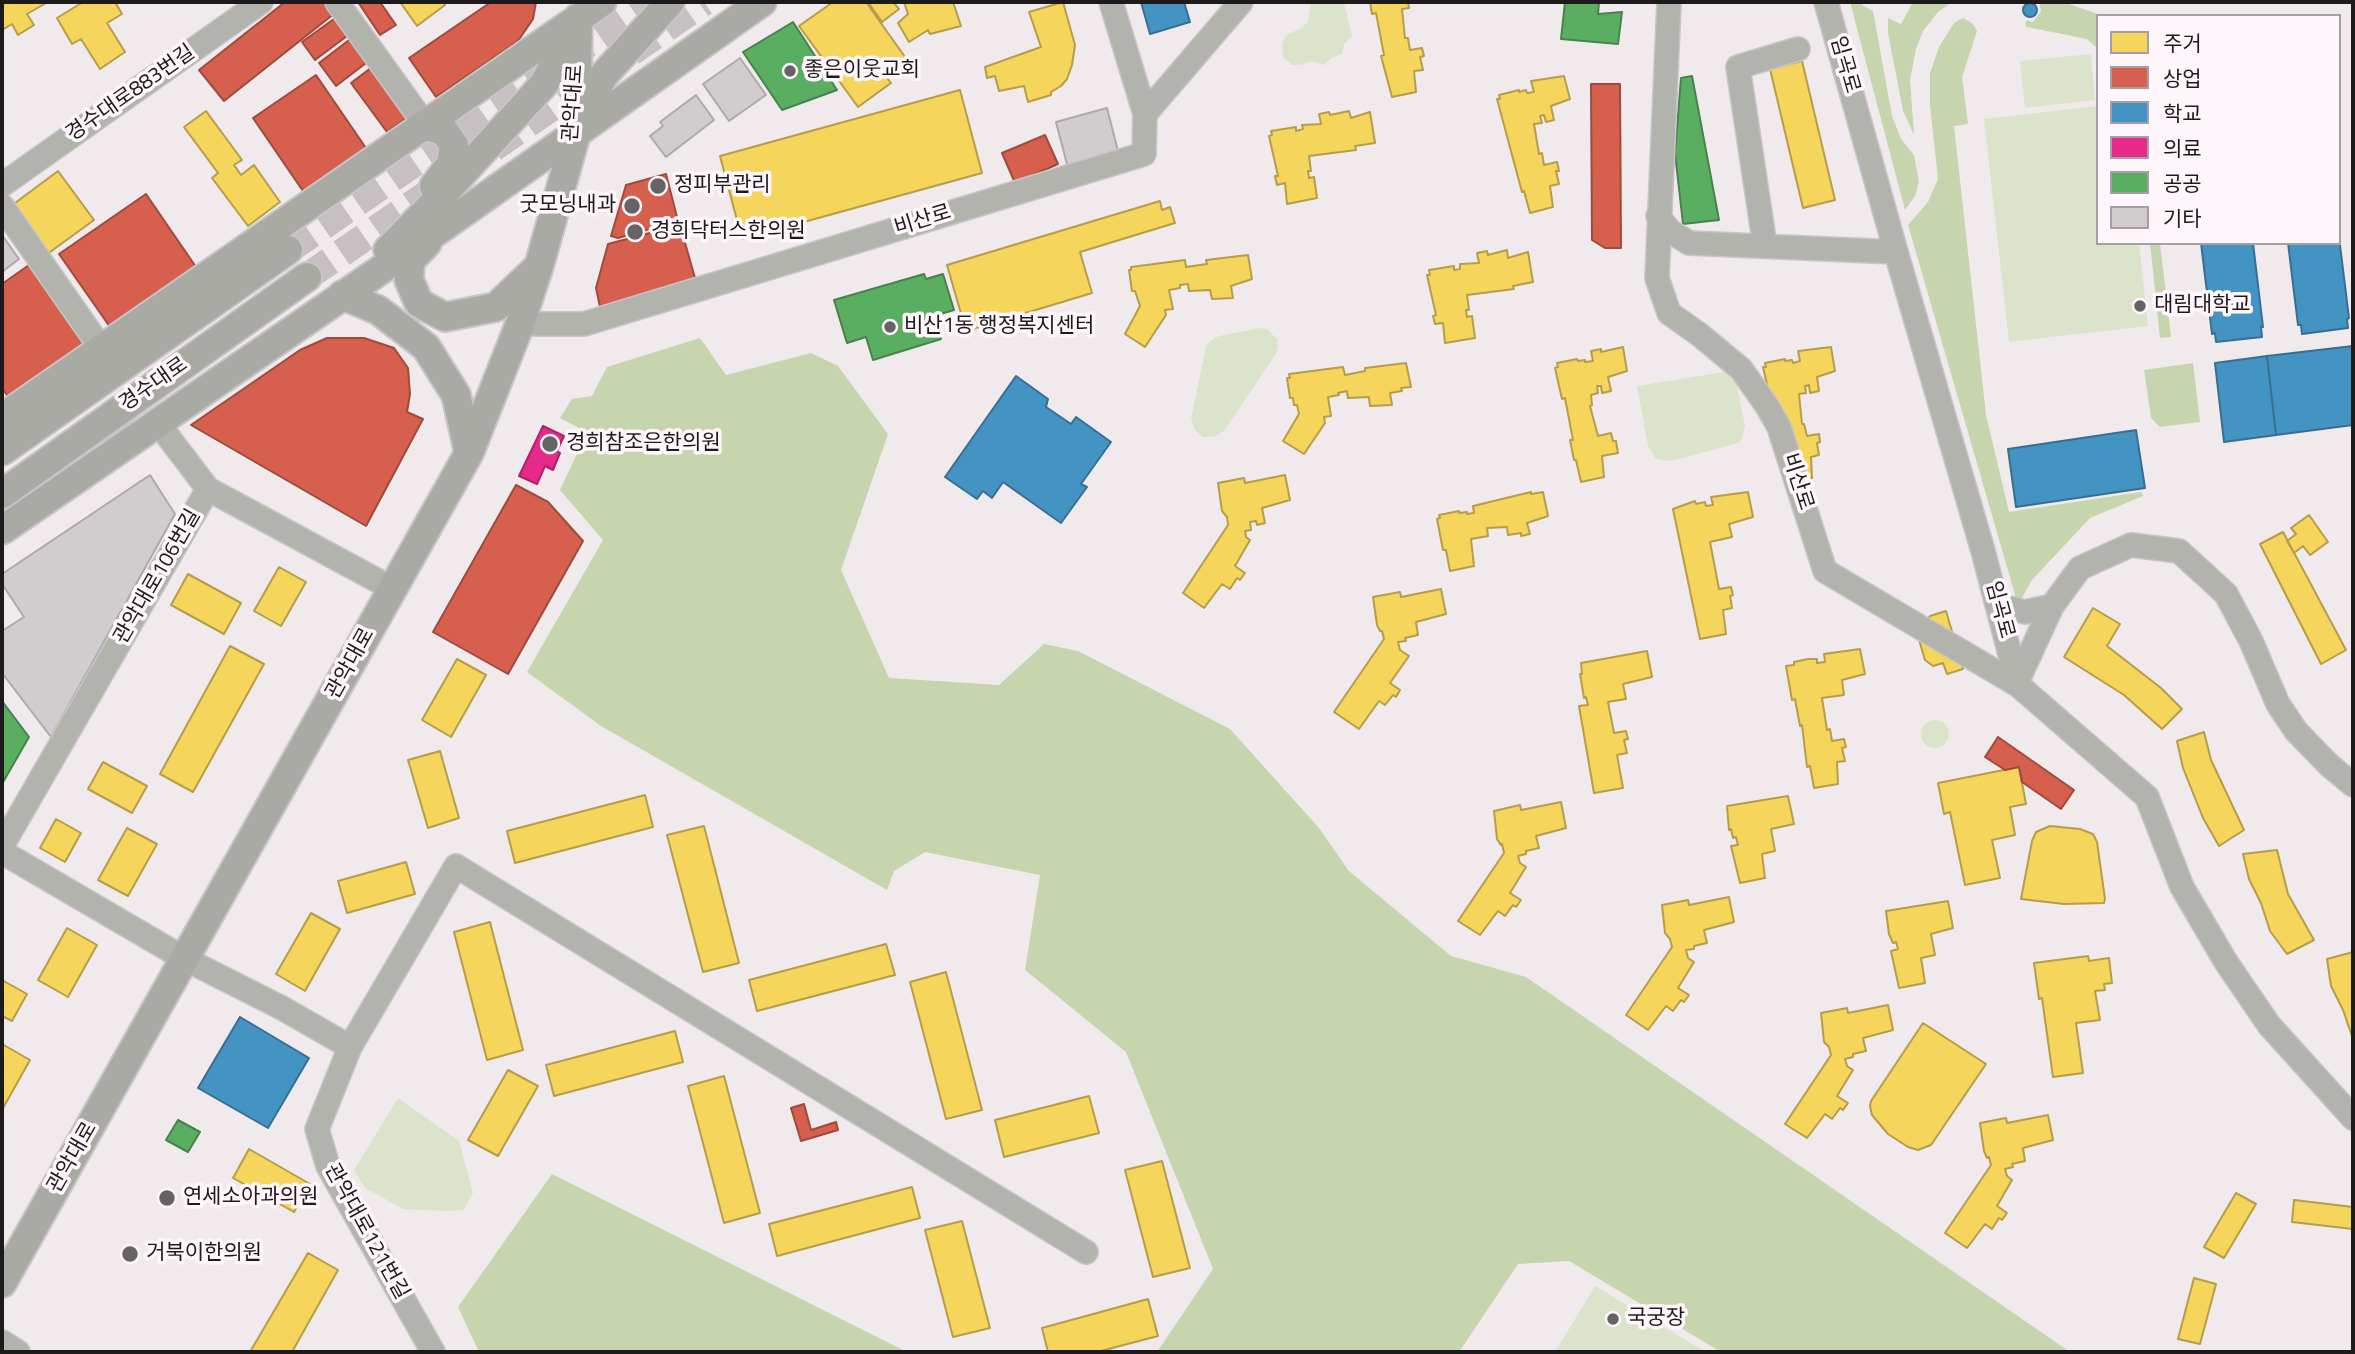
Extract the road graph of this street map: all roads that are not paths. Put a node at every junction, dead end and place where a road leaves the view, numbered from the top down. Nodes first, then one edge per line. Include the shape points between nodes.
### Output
1 (261, 2) edge
2 (337, 2) edge
3 (602, 2) edge
4 (670, 2) edge
5 (762, 2) edge
6 (1111, 2) edge
7 (1241, 2) edge
8 (1669, 2) edge
9 (1826, 2) edge
10 (578, 10) edge
11 (1798, 50) dead end
12 (1145, 114) junction
13 (426, 125) junction
14 (576, 134) junction
15 (2, 185) edge
16 (2, 206) edge
17 (1658, 216) junction
18 (430, 223) junction
19 (1765, 246) junction
20 (288, 250) tunnel mouth
21 (1896, 252) junction
22 (539, 266) junction
23 (307, 277) tunnel mouth
24 (342, 295) junction
25 (520, 324) junction
26 (101, 348) junction
27 (2, 418) edge
28 (157, 422) junction
29 (2, 451) edge
30 (469, 453) junction
31 (208, 489) junction
32 (2, 494) edge
33 (2, 530) edge
34 (393, 589) junction
35 (1997, 605) junction
36 (2052, 606) junction
37 (2018, 683) junction
38 (2353, 785) edge
39 (2, 846) edge
40 (2, 852) edge
41 (185, 959) junction
42 (350, 1047) junction
43 (2353, 1118) edge
44 (1086, 1252) dead end
45 (2, 1283) edge
46 (2, 1342) edge
47 (18, 1352) edge
48 (433, 1352) edge

1 - 15 street, 경수대로883번길
2 - 13 street
3 - 10 main road
4 - 14 main road via 603,76
5 - 14 main road
6 - 12 street
7 - 12 street
8 - 17 street, 비산로
9 - 21 street, 임곡로
10 - 13 main road
10 - 14 main road, 관악대로
10 - 18 main road via 544,84
11 - 19 street via 1738,67
12 - 25 street, 비산로 via 1144,154 584,324
13 - 18 main road via 444,131 454,145 451,164 433,187
13 - 26 main road
14 - 18 main road
14 - 22 main road, 관악대로
16 - 26 street
17 - 19 street via 1689,243
17 - 37 street, 비산로 via 1657,278 1670,313 1741,369 1767,406 1779,427 1825,571
18 - 22 main road via 410,261 409,280 419,303 446,317 496,307
18 - 24 main road
19 - 21 street
20 - 29 main road, 경수대로
21 - 35 street, 임곡로
22 - 25 main road, 관악대로
23 - 32 main road, 경수대로
24 - 28 main road
24 - 30 main road via 378,310 426,346 456,395
25 - 30 main road, 관악대로
26 - 27 main road
28 - 31 street
28 - 33 main road
30 - 34 main road, 관악대로
31 - 34 street, 관악대로106번길
31 - 39 street, 관악대로106번길
34 - 41 main road, 관악대로
35 - 36 street via 2025,612
35 - 37 street, 임곡로
36 - 37 street
36 - 38 street via 2080,568 2131,545 2179,551 2226,594 2295,731
37 - 43 street via 2147,797 2182,887 2226,962 2269,1024
40 - 41 street
41 - 42 street
41 - 45 main road, 관악대로
42 - 44 street, 관악대로121번길 via 456,866
42 - 48 street, 관악대로121번길 via 317,1129 328,1166
46 - 47 street

